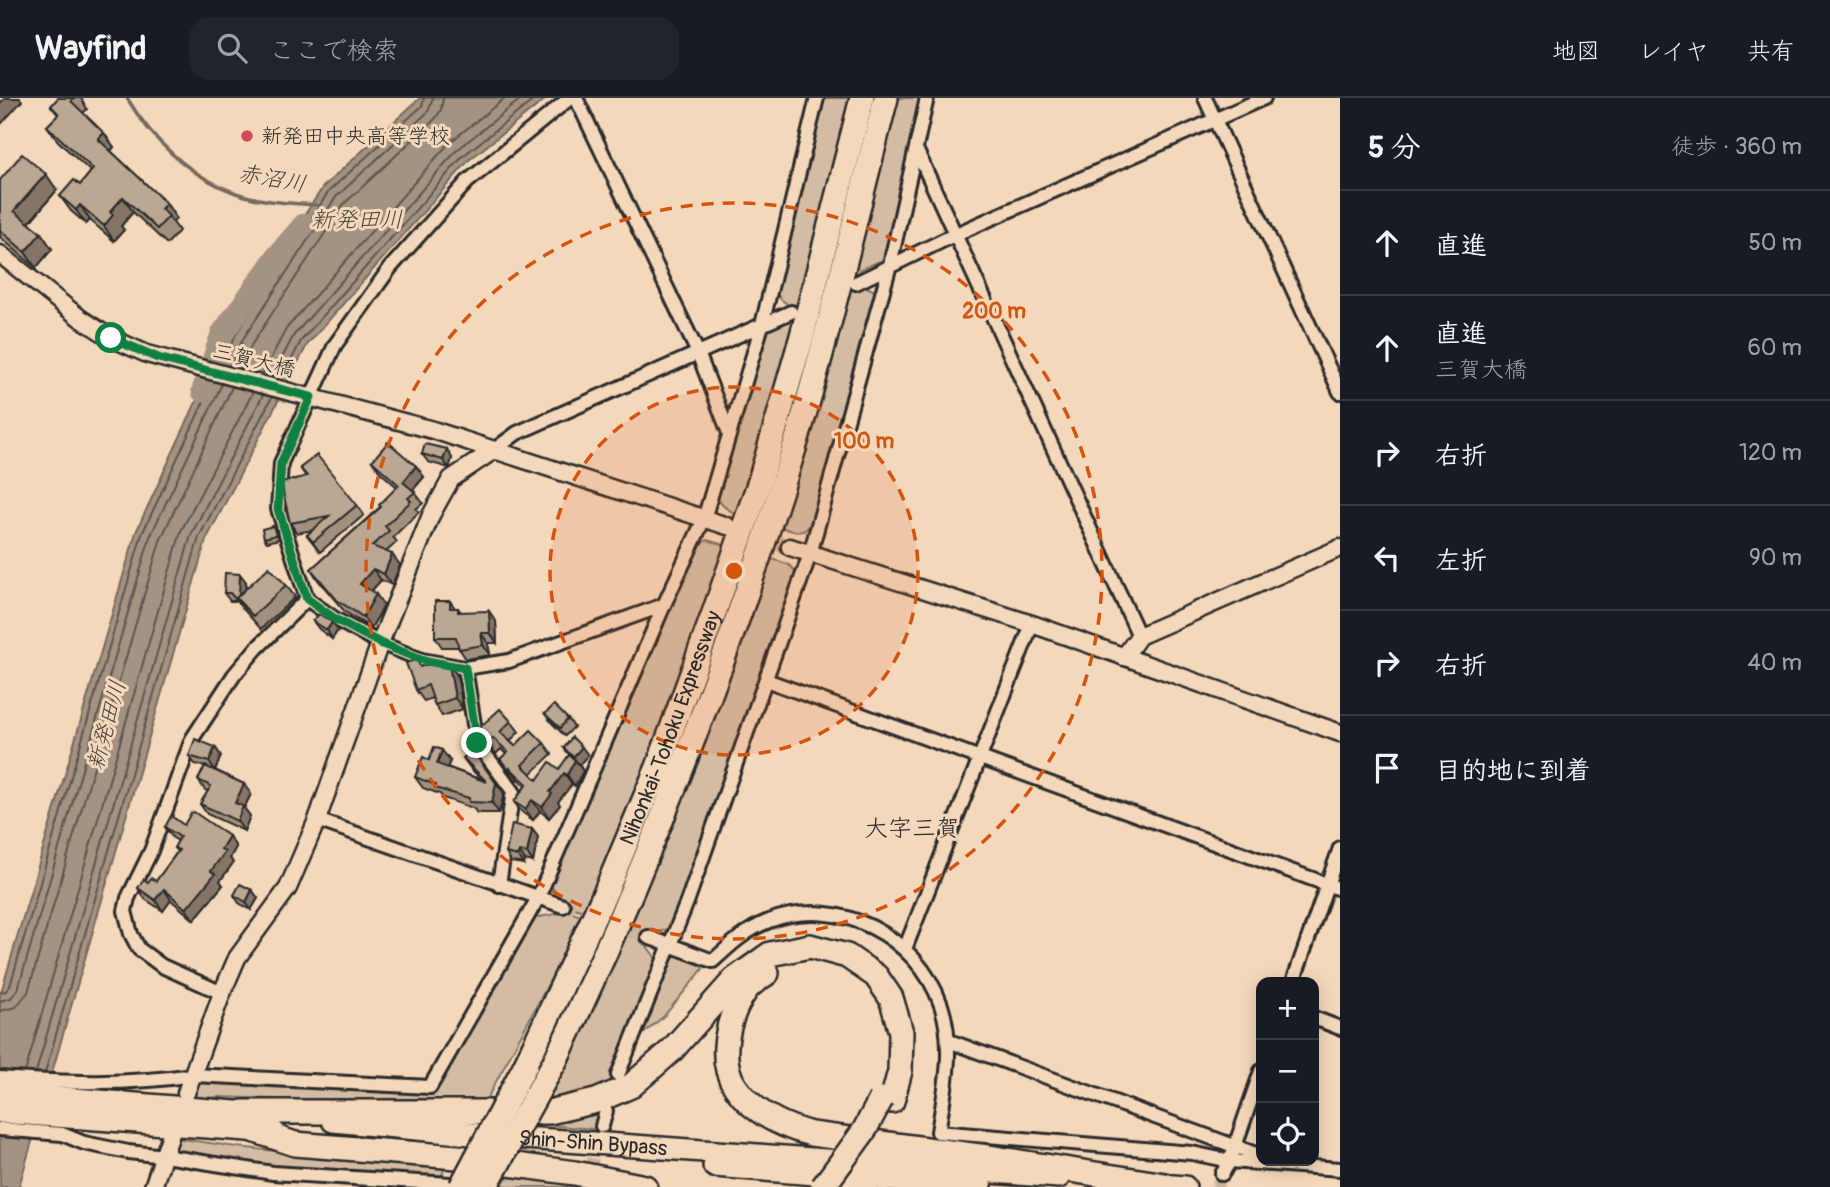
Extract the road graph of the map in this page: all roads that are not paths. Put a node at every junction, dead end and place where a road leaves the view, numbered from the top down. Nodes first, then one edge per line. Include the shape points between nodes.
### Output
1 (570, 98) edge
2 (576, 98) edge
3 (817, 98) edge
4 (862, 98) edge
5 (886, 98) edge
6 (927, 98) edge
7 (1205, 98) edge
8 (1264, 98) edge
9 (1216, 120) junction
10 (916, 149) junction
11 (954, 235) junction
12 (0, 254) edge
13 (890, 265) junction
14 (856, 283) dead end
15 (791, 312) dead end
16 (762, 325) junction
17 (698, 353) junction
18 (1340, 392) edge
19 (306, 395) junction
20 (729, 433) junction
21 (494, 450) junction
22 (704, 519) junction
23 (727, 526) tunnel mouth
24 (790, 547) tunnel mouth
25 (1340, 548) edge
26 (810, 554) junction
27 (307, 599) junction
28 (664, 606) junction
29 (1032, 624) junction
30 (1139, 636) junction
31 (380, 643) junction
32 (1124, 657) junction
33 (465, 668) junction
34 (766, 680) junction
35 (1340, 733) edge
36 (980, 757) junction
37 (317, 820) junction
38 (1340, 848) edge
39 (499, 885) junction
40 (1334, 886) edge
41 (538, 898) junction
42 (563, 906) tunnel mouth
43 (648, 937) tunnel mouth
44 (670, 945) junction
45 (905, 949) junction
46 (1295, 977) edge
47 (222, 993) junction
48 (1319, 1020) edge
49 (1340, 1028) edge
50 (949, 1041) junction
51 (618, 1074) dead end
52 (193, 1075) junction
53 (0, 1078) edge
54 (1256, 1085) edge
55 (0, 1093) edge
56 (186, 1093) dead end
57 (886, 1100) junction
58 (67, 1108) junction
59 (606, 1111) dead end
60 (0, 1112) edge
61 (250, 1121) junction
62 (603, 1126) tunnel mouth
63 (0, 1129) edge
64 (170, 1137) dead end
65 (1235, 1146) junction
66 (1256, 1155) edge
67 (164, 1156) junction
68 (1256, 1160) edge
69 (1230, 1161) junction
70 (1316, 1166) edge
71 (1340, 1169) edge
72 (1222, 1174) tunnel mouth
73 (380, 1184) edge
74 (1175, 1186) edge
75 (153, 1187) edge
76 (459, 1187) edge
77 (487, 1187) edge
78 (645, 1187) edge
79 (823, 1187) edge
80 (837, 1187) edge
81 (981, 1187) edge

1 - 19 street via 467,182 390,268
2 - 17 street
3 - 16 street
4 - 76 highway, Nihonkai-Tohoku Expressway, bridge via 760,481 658,767 526,1064
5 - 77 highway, Nihonkai-Tohoku Expressway, bridge via 778,500 676,785 590,988
6 - 10 street
7 - 9 street
8 - 9 street
9 - 11 street
9 - 18 street
10 - 11 street
10 - 13 street
11 - 13 street
11 - 30 street
12 - 19 street, 三賀大橋 via 111,338 158,358
13 - 14 street
13 - 26 street
15 - 16 street
16 - 17 street
16 - 20 street
17 - 20 street
17 - 21 street via 517,433
19 - 21 street, 三賀大橋
19 - 27 street via 281,463 278,509
20 - 22 street
21 - 22 street, 三賀大橋
21 - 31 street via 451,479 431,515
22 - 23 street, 三賀大橋
22 - 28 street
24 - 26 street
25 - 30 street
26 - 29 street
26 - 34 street
27 - 31 street
27 - 47 street via 233,675 192,739 125,911 139,949 162,966
28 - 33 street via 509,661
28 - 41 street
29 - 32 street
29 - 36 street
30 - 32 street
31 - 33 street via 422,660
31 - 37 street
32 - 35 street
33 - 39 street via 477,743 513,791
34 - 36 street
34 - 44 street
36 - 40 street
36 - 45 street
37 - 39 street
37 - 47 street via 288,888 237,958
38 - 40 street
39 - 41 street
40 - 46 street
41 - 42 street
41 - 52 street via 430,1087
43 - 44 street
44 - 45 street via 713,961 740,936 769,921 807,913 843,916 879,929
44 - 51 street
45 - 50 street via 927,975 941,1005
47 - 52 street
48 - 49 street
50 - 65 street
50 - 69 street via 939,1132 1192,1153
52 - 56 street
52 - 58 street
53 - 58 street
54 - 65 street
55 - 58 highway, Shin-Shin Bypass
57 - 61 highway via 900,1071 901,1032 891,998 876,976 847,956 810,947 771,954 736,979 672,1050 631,1086 596,1101 549,1112
57 - 74 highway via 891,1032 881,1003 866,984 839,966 811,961 775,967 747,989 731,1019 725,1051 734,1085 758,1111 789,1128
57 - 79 highway, bridge
57 - 80 highway via 875,1135
58 - 60 highway, Shin-Shin Bypass
58 - 61 highway, Shin-Shin Bypass
58 - 63 street
58 - 67 street via 84,1143
59 - 62 street
61 - 74 highway, Shin-Shin Bypass
61 - 78 highway via 295,1144 457,1157
61 - 81 highway, Shin-Shin Bypass
64 - 67 street
65 - 66 street
65 - 69 street
67 - 73 street
67 - 75 street
68 - 69 street
69 - 72 street
70 - 71 street
73 - 77 street via 442,1182

